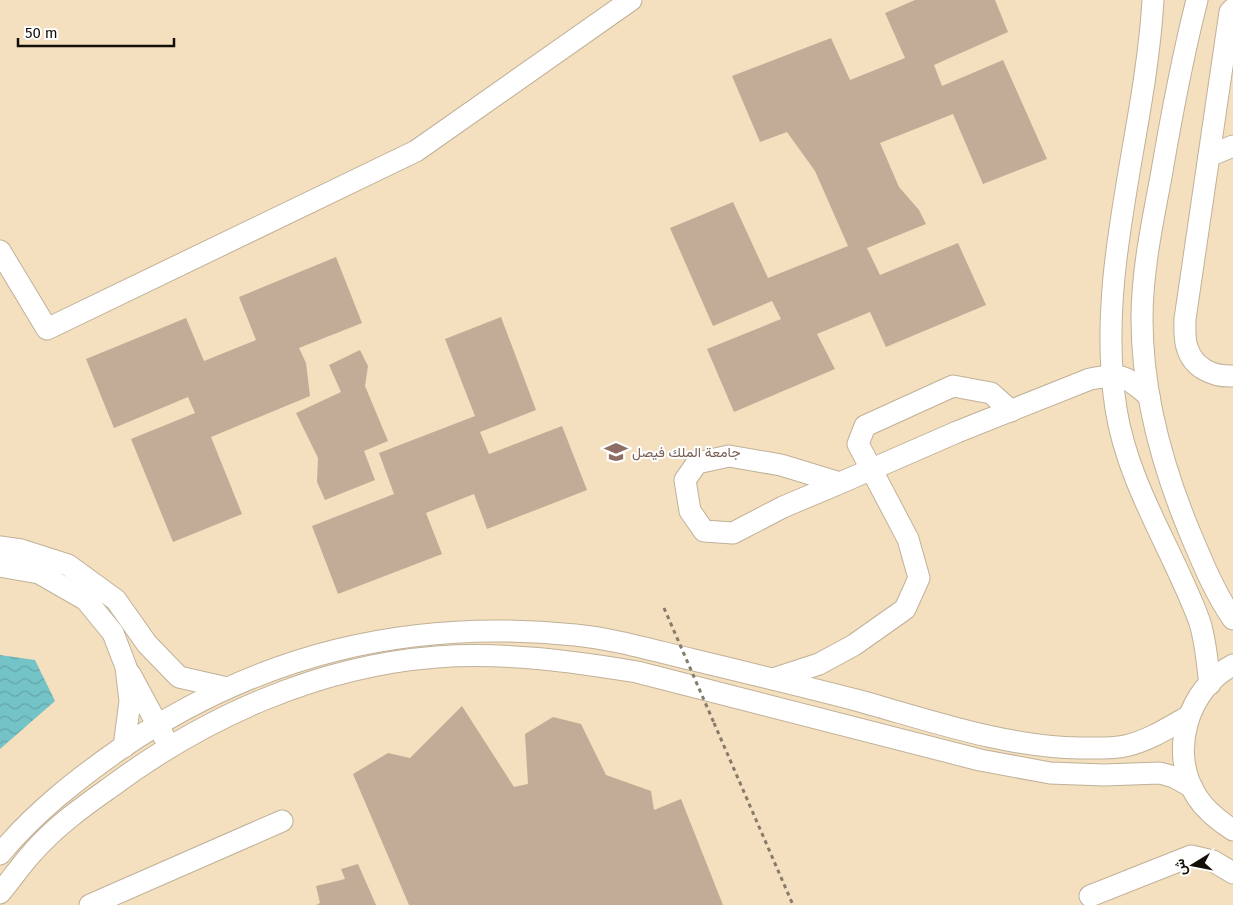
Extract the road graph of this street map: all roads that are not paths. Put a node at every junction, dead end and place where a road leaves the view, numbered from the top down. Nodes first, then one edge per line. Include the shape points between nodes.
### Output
1 (631, 0) edge
2 (1153, 0) edge
3 (1197, 0) edge
4 (1233, 9) edge
5 (1233, 146) edge
6 (1209, 156) junction
7 (0, 251) edge
8 (1113, 375) junction
9 (1233, 376) edge
10 (1149, 396) junction
11 (1011, 411) junction
12 (872, 469) junction
13 (840, 483) junction
14 (0, 548) edge
15 (0, 566) edge
16 (1233, 619) edge
17 (151, 649) junction
18 (1233, 665) edge
19 (126, 667) junction
20 (773, 679) junction
21 (1210, 684) junction
22 (227, 688) junction
23 (186, 709) junction
24 (1189, 716) junction
25 (157, 724) junction
26 (198, 730) junction
27 (124, 747) junction
28 (168, 747) junction
29 (1192, 787) junction
30 (282, 821) dead end
31 (1233, 830) edge
32 (0, 854) edge
33 (1233, 873) edge
34 (0, 893) edge
35 (1090, 896) dead end
36 (90, 905) edge

1 - 7 street via 416,151 47,329
2 - 8 street via 1150,44 1114,269 1110,325
3 - 10 street via 1183,55 1145,271 1142,319
4 - 6 street
5 - 6 street
6 - 9 street via 1185,319 1187,348 1200,368 1218,376
8 - 10 street via 1126,377
8 - 11 street via 1090,379
8 - 21 street via 1116,410 1130,458 1149,512 1199,621
10 - 16 street via 1159,446 1179,504 1206,569
11 - 12 street
11 - 12 street via 991,393 953,386 865,426 858,444
12 - 13 street
12 - 20 street via 908,539 919,578 905,609 854,646 819,664
13 - 13 street via 733,533 704,531 690,511 685,480 698,464 729,456 780,465
14 - 17 street via 21,550 68,565 116,600
15 - 19 street via 39,574 86,600 113,633
17 - 22 street via 179,677
17 - 23 street
18 - 21 street via 1220,672
19 - 25 street
19 - 27 street via 130,701
20 - 22 street via 620,642 520,631 468,631 369,642 259,674
20 - 24 street via 985,736 1049,747 1123,746 1146,739
21 - 24 street
22 - 23 street
23 - 25 street
23 - 26 street
24 - 29 street via 1184,752 1185,770
25 - 27 street
25 - 28 street
26 - 28 street
26 - 29 street via 272,696 318,680 377,666 436,657 525,658 580,662 636,672 980,760 1050,773 1160,773
27 - 32 street via 52,800
28 - 34 street via 68,818 33,852
29 - 31 street via 1196,797 1214,818
30 - 36 street
33 - 35 street via 1213,861 1192,856

